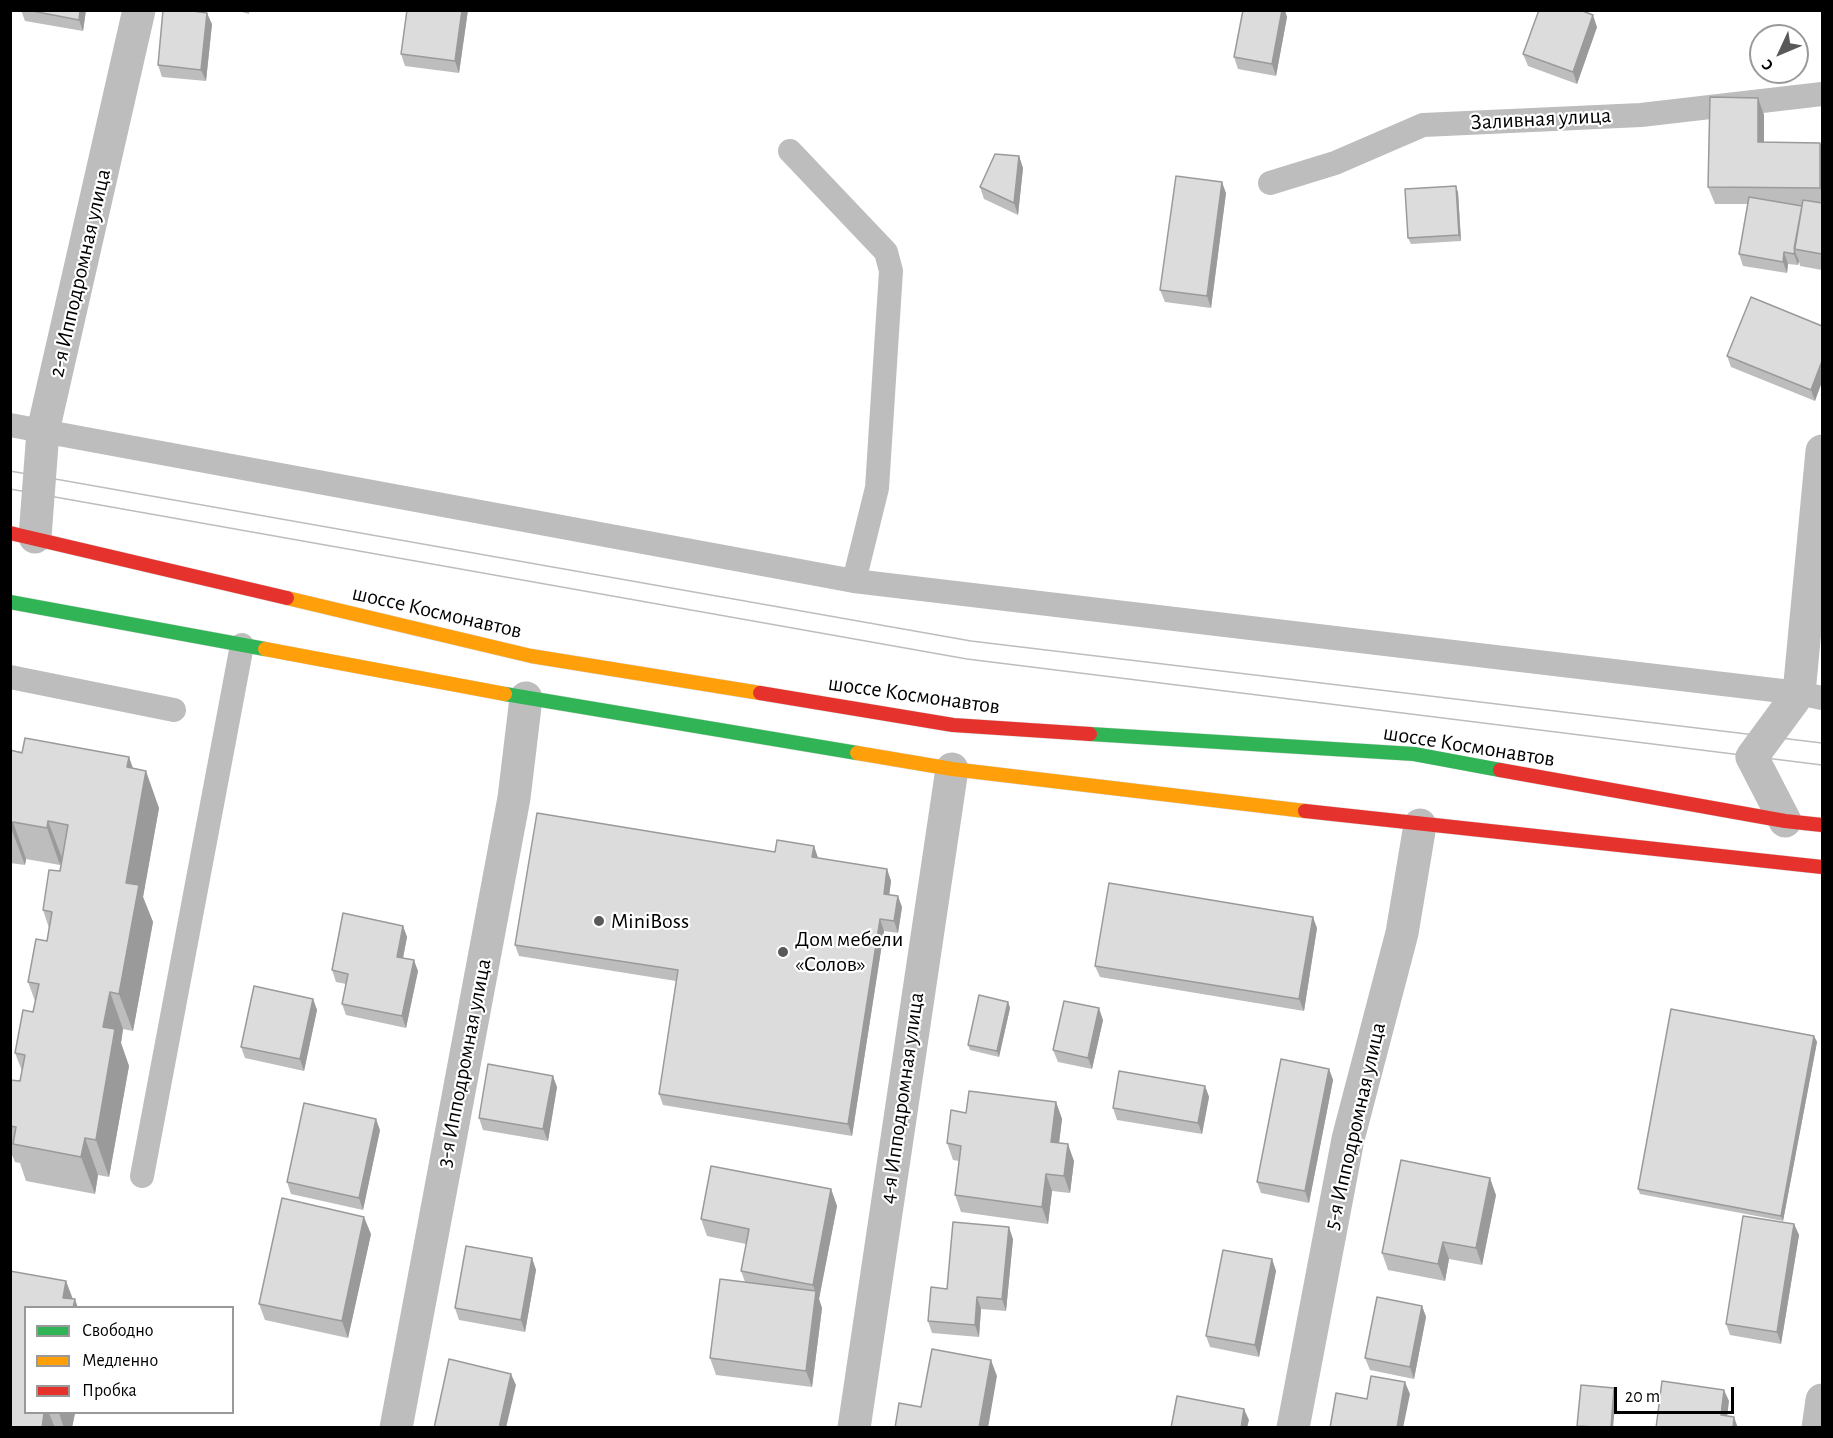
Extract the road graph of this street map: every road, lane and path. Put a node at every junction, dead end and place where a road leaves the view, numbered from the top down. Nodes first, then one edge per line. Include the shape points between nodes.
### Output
1 (139, 10) edge
2 (1822, 94) edge
3 (790, 151) dead end
4 (1270, 183) dead end
5 (10, 425) edge
6 (44, 431) junction
7 (1822, 452) edge
8 (23, 535) edge
9 (854, 581) junction
10 (10, 602) edge
11 (242, 645) junction
12 (10, 677) edge
13 (1811, 695) edge
14 (526, 698) junction
15 (174, 710) dead end
16 (952, 769) junction
17 (1785, 821) junction
18 (1420, 825) junction
19 (1822, 825) edge
20 (1822, 867) edge
21 (142, 1176) dead end
22 (1822, 1400) edge
23 (396, 1428) edge
24 (854, 1428) edge
25 (1293, 1428) edge
26 (1818, 1428) edge

1 - 6 street, 2-я Ипподромная улица
2 - 4 lane, Заливная улица via 1641,115 1422,125 1335,163
3 - 9 lane via 886,252 891,271 877,488
5 - 6 lane
6 - 8 street, 2-я Ипподромная улица
6 - 9 lane
7 - 13 street
8 - 17 main road, шоссе Космонавтов via 531,656 953,725 1414,754
9 - 13 lane
10 - 11 main road
11 - 14 main road
11 - 21 lane
12 - 15 lane
13 - 17 street via 1752,758
14 - 16 main road
14 - 23 street, 3-я Ипподромная улица via 514,798
16 - 18 main road
16 - 24 street, 4-я Ипподромная улица
17 - 19 main road, шоссе Космонавтов
18 - 20 main road
18 - 25 street, 5-я Ипподромная улица via 1402,933 1348,1139
22 - 26 street

